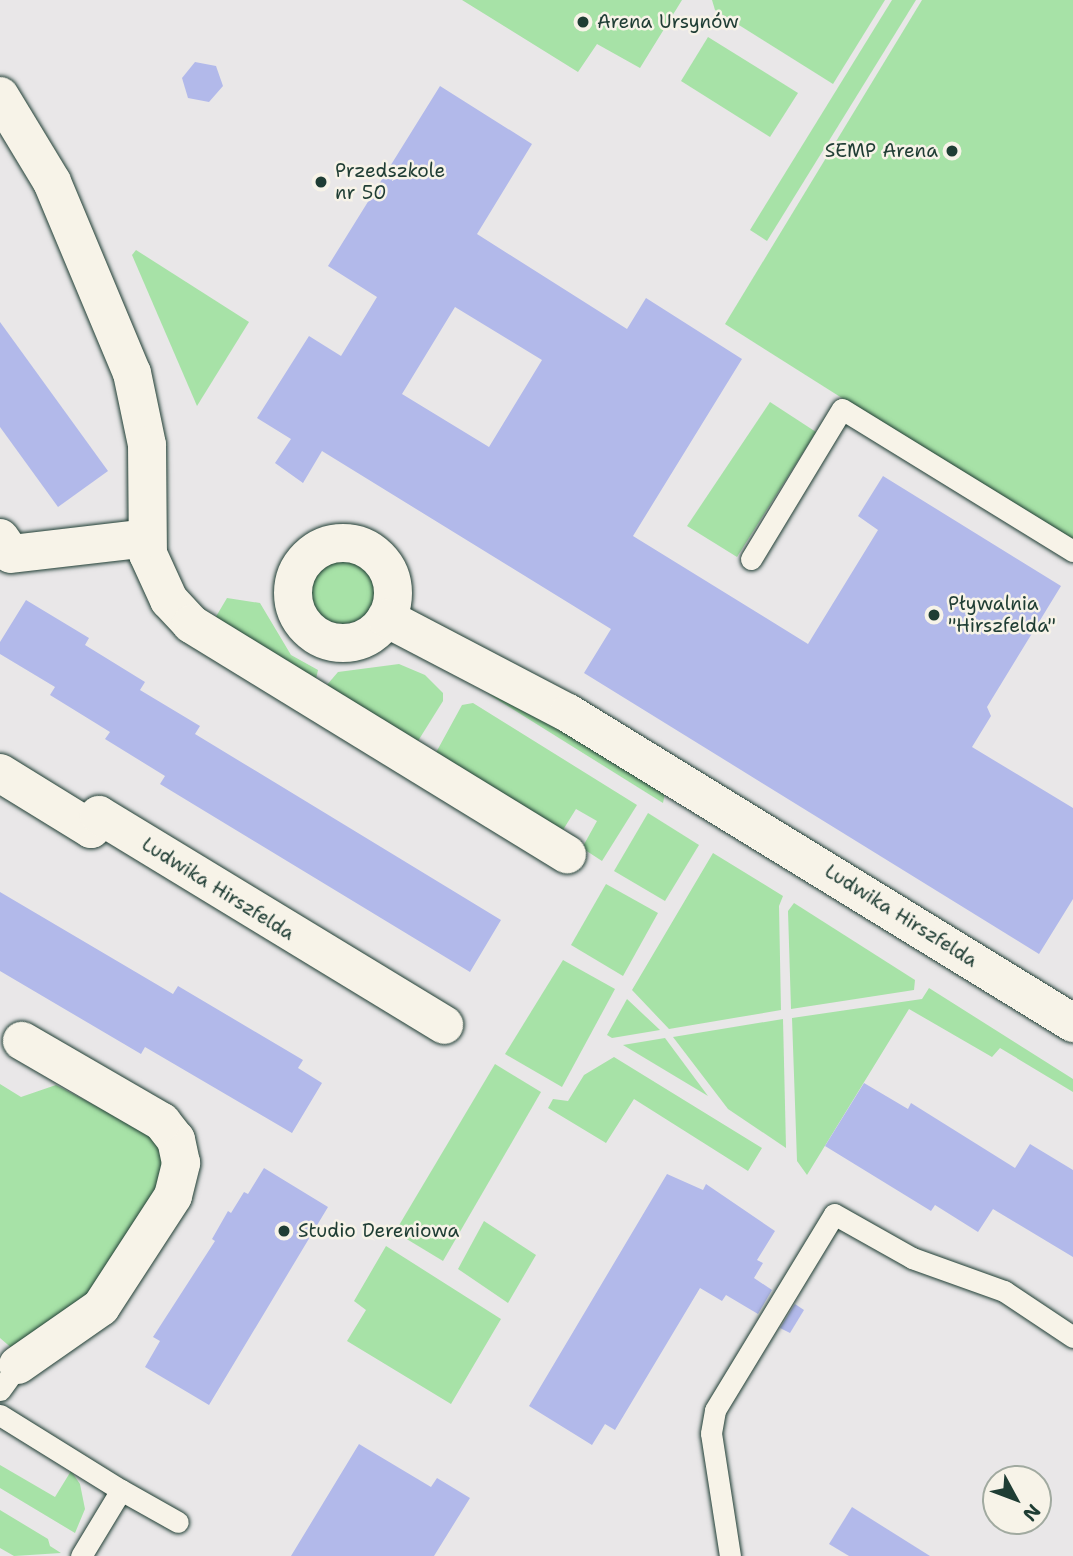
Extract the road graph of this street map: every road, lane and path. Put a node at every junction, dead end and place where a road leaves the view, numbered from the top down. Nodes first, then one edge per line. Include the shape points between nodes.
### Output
1 (0, 96) edge
2 (0, 538) edge
3 (147, 538) junction
4 (1073, 551) edge
5 (751, 559) dead end
6 (386, 618) dead end
7 (0, 773) edge
8 (567, 854) dead end
9 (1073, 1023) edge
10 (444, 1025) dead end
11 (22, 1041) dead end
12 (1073, 1337) edge
13 (9, 1377) edge
14 (0, 1415) edge
15 (121, 1490) junction
16 (178, 1522) dead end
17 (81, 1556) edge
18 (730, 1556) edge

1 - 3 street via 52,182 132,373 147,445
2 - 3 street via 11,554
3 - 8 street via 148,554 169,600 191,624
4 - 5 lane via 842,409
6 - 9 street, Ludwika Hirszfelda via 568,713
7 - 10 street, Ludwika Hirszfelda via 91,829 99,815
11 - 13 street via 162,1122 176,1140 181,1163 173,1196 101,1307
12 - 18 lane via 1003,1291 912,1258 834,1214 715,1410 711,1433
14 - 15 lane
15 - 16 lane
15 - 17 lane

